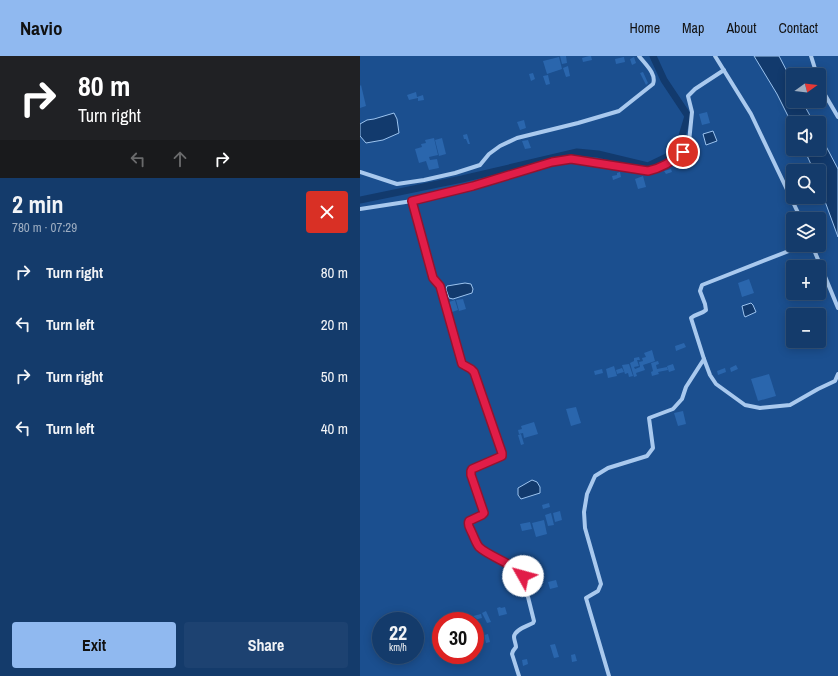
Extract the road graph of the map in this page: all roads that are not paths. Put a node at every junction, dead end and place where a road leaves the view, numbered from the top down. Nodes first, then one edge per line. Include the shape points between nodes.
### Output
1 (639, 56) edge
2 (715, 56) edge
3 (811, 56) edge
4 (815, 68) edge
5 (724, 70) junction
6 (826, 97) edge
7 (838, 117) edge
8 (360, 172) edge
9 (412, 201) junction
10 (360, 209) edge
11 (798, 212) edge
12 (786, 252) edge
13 (815, 252) edge
14 (838, 308) edge
15 (704, 359) junction
16 (838, 374) edge
17 (519, 676) edge
18 (609, 676) edge

1 - 8 street via 654,76 654,82 619,110 517,138 489,154 480,165 455,173 397,184
2 - 5 street
3 - 4 street
5 - 9 street via 688,96 692,112 688,142 683,152 659,169 648,171 571,159
5 - 11 street via 751,114
6 - 7 street
9 - 10 street
9 - 17 street via 433,278 440,286 462,364 474,372 502,453 502,456 471,471 484,513 468,524 479,547 522,573 534,621 514,636 516,647 512,654
12 - 15 street via 702,285 700,290 706,310 692,318
13 - 14 street
15 - 16 street via 716,384 745,405 760,408 790,405 835,381
15 - 18 street via 686,387 682,400 673,408 649,418 653,448 648,456 608,468 595,476 587,494 585,528 601,584 598,591 586,598

